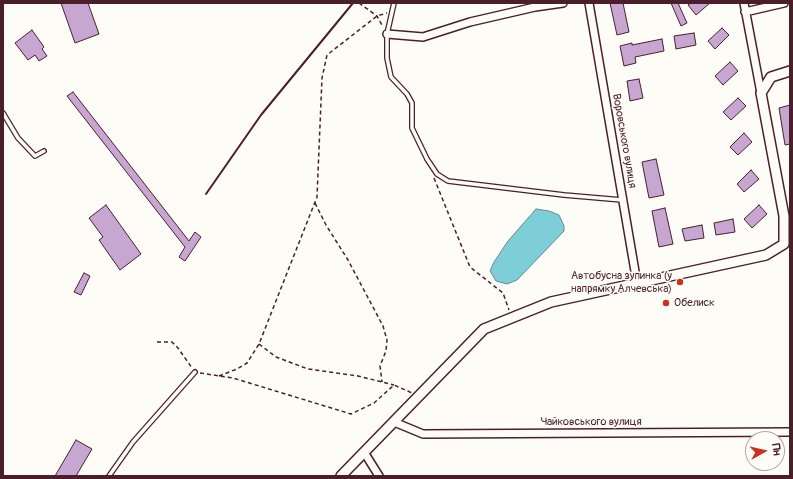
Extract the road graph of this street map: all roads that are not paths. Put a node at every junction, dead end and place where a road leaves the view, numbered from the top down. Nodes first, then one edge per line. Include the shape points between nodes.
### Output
1 (394, 3) edge
2 (563, 3) edge
3 (589, 3) edge
4 (744, 3) edge
5 (784, 3) edge
6 (745, 12) junction
7 (387, 34) junction
8 (790, 71) edge
9 (761, 93) junction
10 (3, 113) edge
11 (44, 151) dead end
12 (623, 200) junction
13 (637, 283) junction
14 (195, 372) road end
15 (394, 422) junction
16 (790, 432) edge
17 (364, 452) junction
18 (109, 476) edge
19 (341, 476) edge
20 (379, 476) edge

1 - 7 lane
2 - 7 street via 470,22 423,37
3 - 12 street, Воровського вулиця
4 - 6 street
5 - 6 street
6 - 9 street
7 - 12 lane via 387,58 391,77 408,94 412,103 412,128 437,174 448,181
8 - 9 street via 771,76
9 - 13 street via 784,216 784,244 766,255
10 - 11 lane via 18,138 35,156
12 - 13 street, Воровського вулиця
13 - 15 street via 551,302 484,328
14 - 18 lane via 133,442
15 - 16 street, Чайковського вулиця via 424,434
15 - 17 street
17 - 19 street
17 - 20 street

